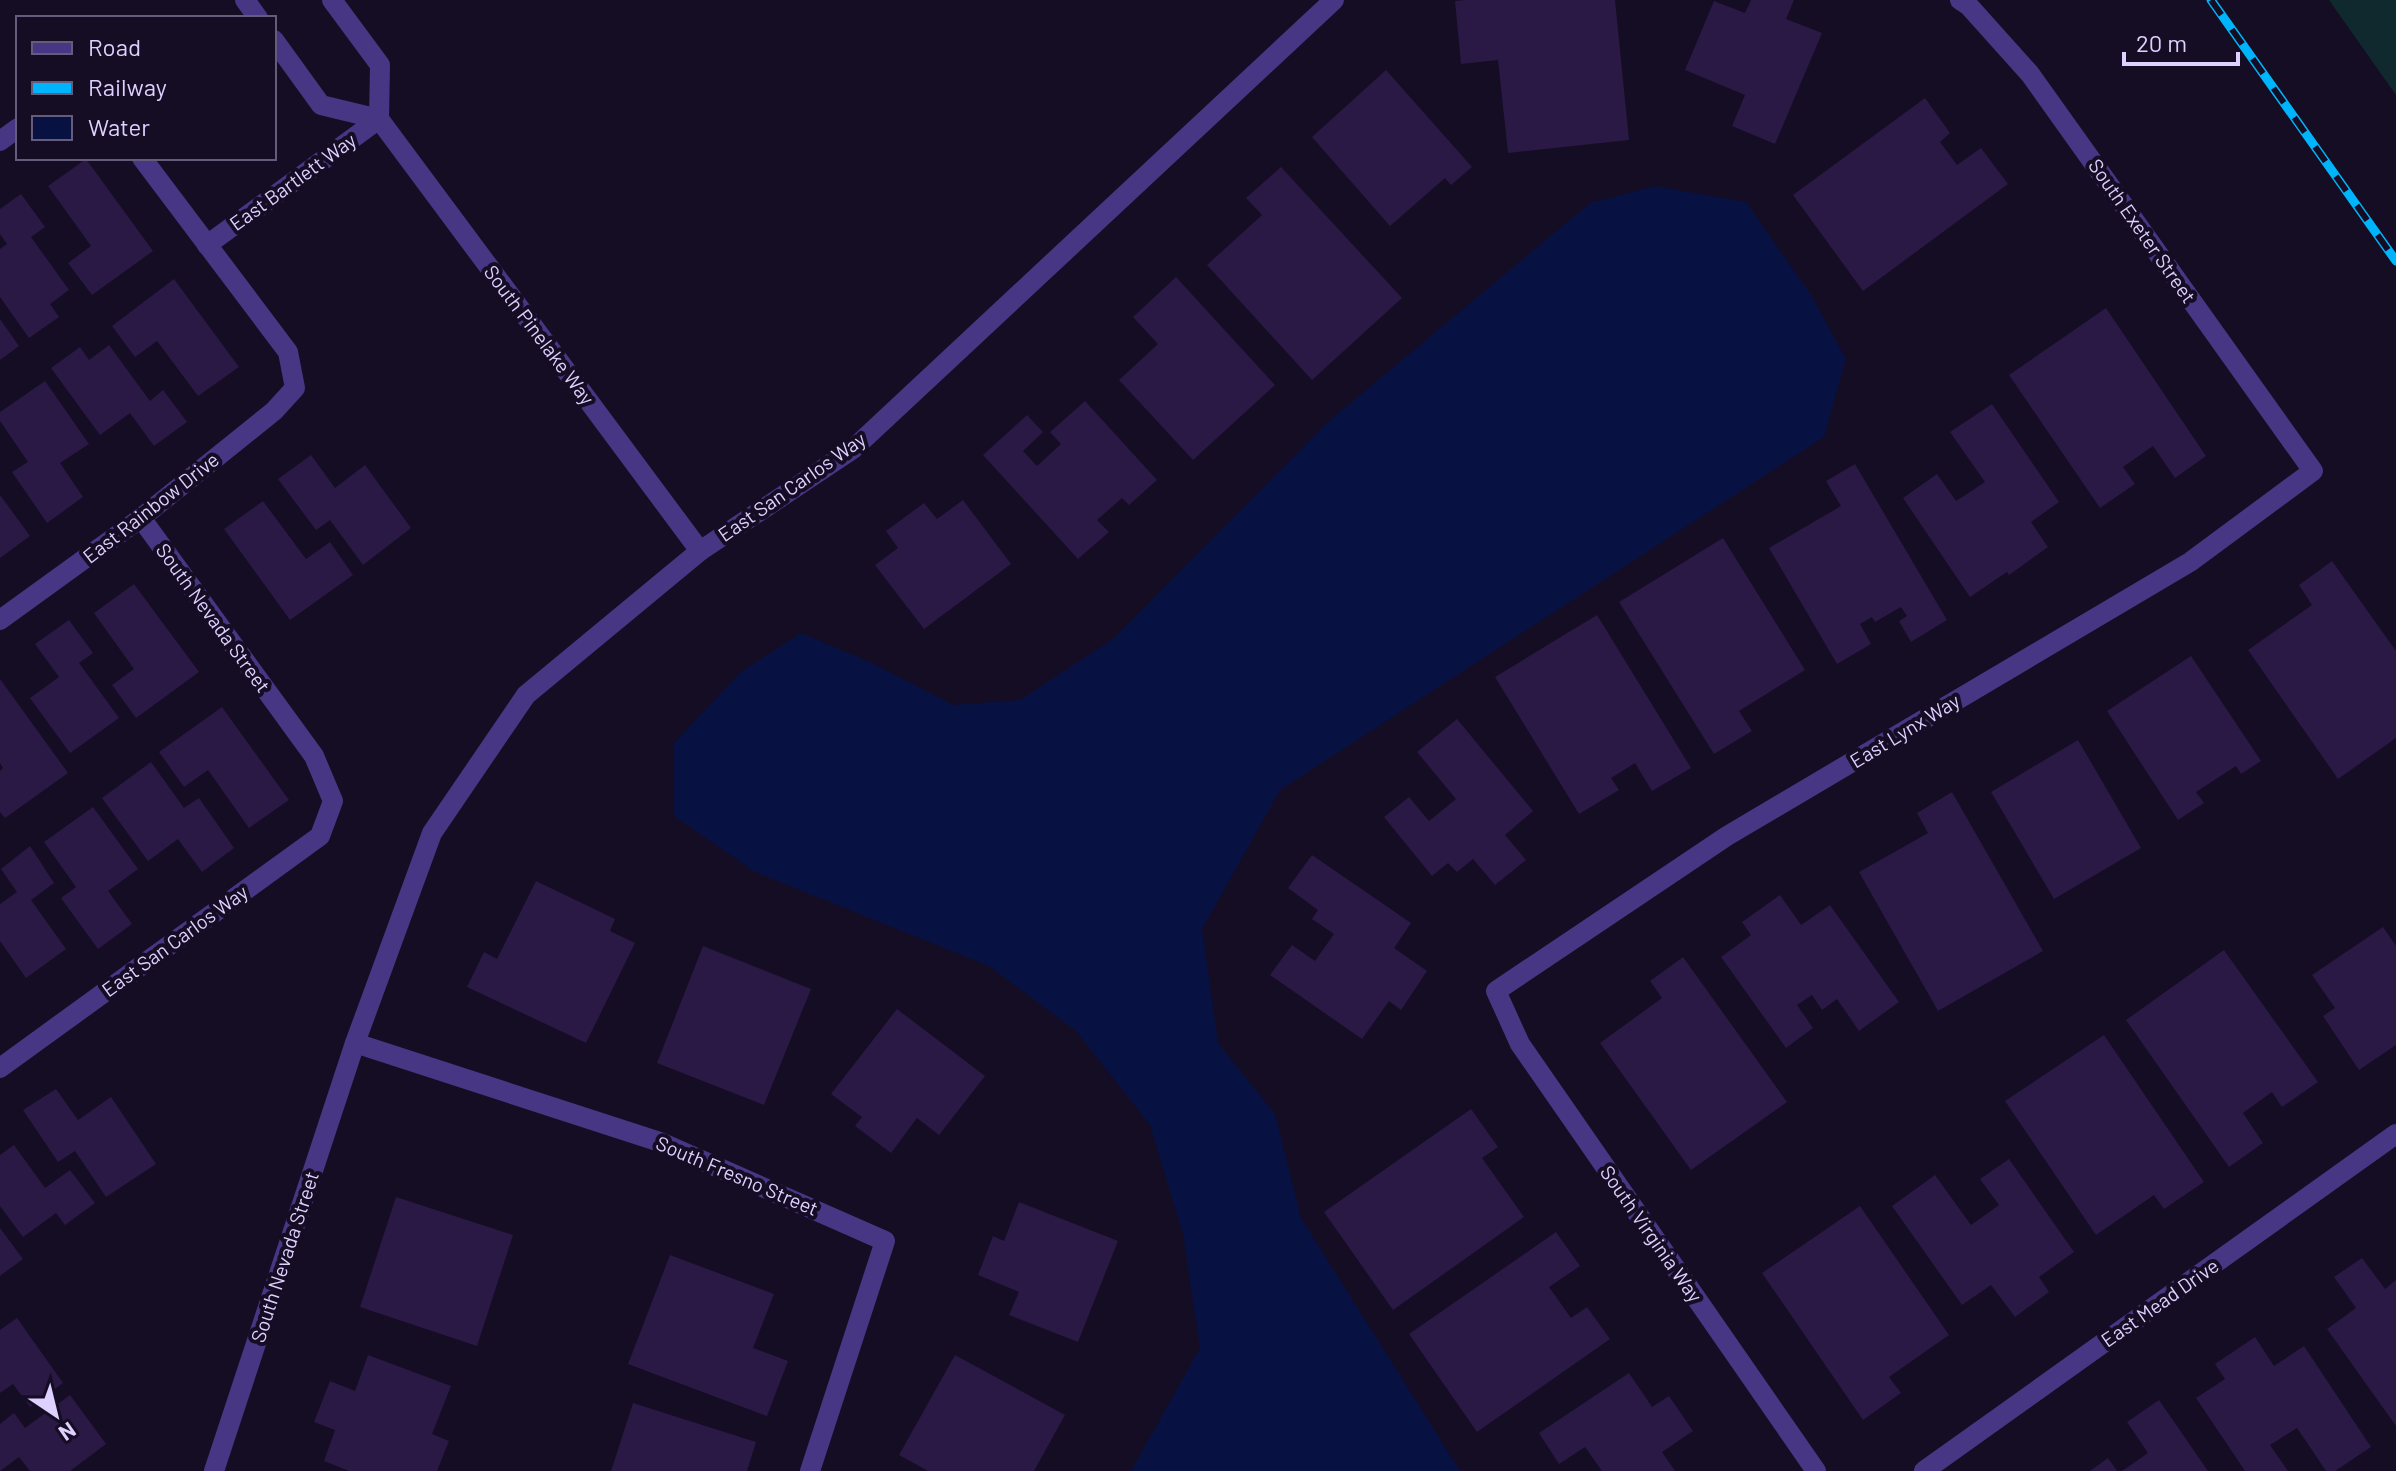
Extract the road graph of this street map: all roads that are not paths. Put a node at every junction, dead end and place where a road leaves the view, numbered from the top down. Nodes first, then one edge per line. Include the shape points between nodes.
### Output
1 (332, 0) edge
2 (1334, 0) edge
3 (1960, 0) edge
4 (276, 43) edge
5 (379, 119) junction
6 (143, 160) edge
7 (207, 245) junction
8 (2313, 471) joint
9 (141, 518) junction
10 (700, 551) junction
11 (0, 620) edge
12 (333, 801) joint
13 (1496, 991) joint
14 (355, 1043) junction
15 (0, 1068) edge
16 (2396, 1134) edge
17 (214, 1471) edge
18 (810, 1471) edge
19 (1816, 1471) edge
20 (1924, 1471) edge

1 - 5 street via 380,65
2 - 10 street, East San Carlos Way via 853,449
3 - 8 street, South Exeter Street via 2030,74
4 - 5 street via 321,105
5 - 7 street, East Bartlett Way
5 - 10 street, South Pinelake Way
6 - 7 street
7 - 9 street, East Rainbow Drive via 288,352 295,388 274,411
8 - 13 street, East Lynx Way via 2190,562 1727,836
9 - 11 street, East Rainbow Drive
9 - 12 street, South Nevada Street via 314,756
10 - 14 street, East San Carlos Way via 526,695 432,833
12 - 15 street, East San Carlos Way via 320,836
13 - 19 street, South Virginia Way via 1520,1044
14 - 17 street, South Nevada Street
14 - 18 street, South Fresno Street via 660,1142 885,1241
16 - 20 street, East Mead Drive

